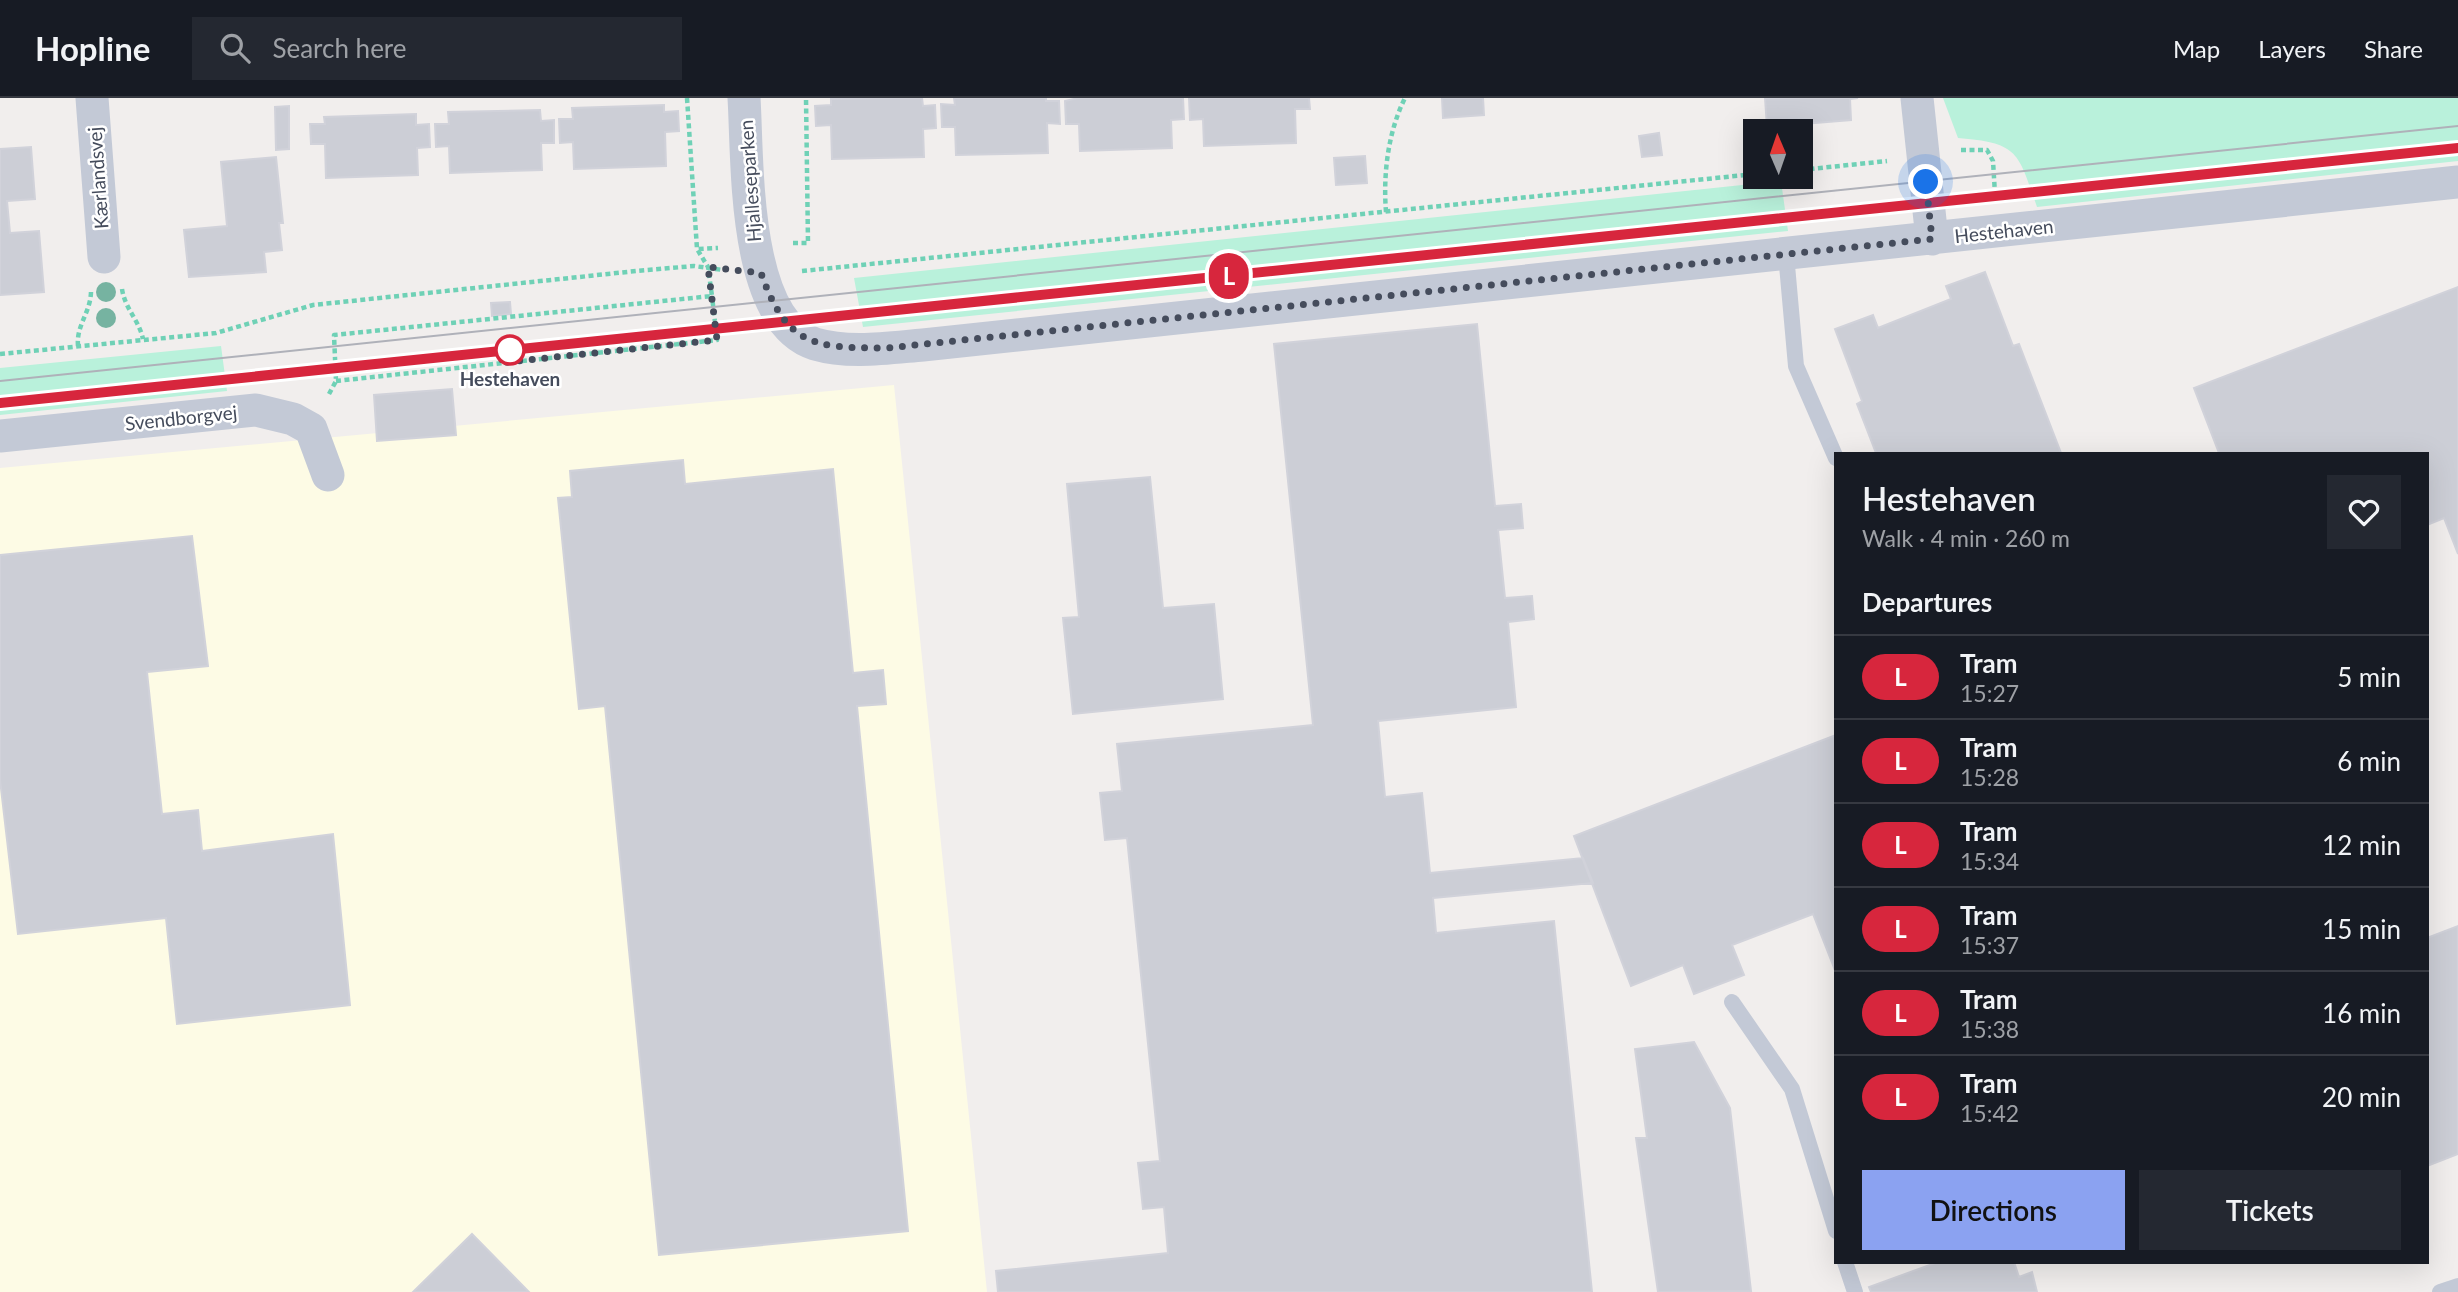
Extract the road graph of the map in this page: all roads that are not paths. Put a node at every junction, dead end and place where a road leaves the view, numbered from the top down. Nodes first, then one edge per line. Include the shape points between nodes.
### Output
1 (92, 98) edge
2 (744, 98) edge
3 (1917, 98) edge
4 (2458, 182) edge
5 (1932, 239) junction
6 (1786, 254) junction
7 (104, 257) road end
8 (922, 345) joint
9 (0, 436) edge
10 (1834, 453) edge
11 (328, 475) dead end
12 (1732, 1002) dead end
13 (1834, 1225) edge
14 (1846, 1264) edge
15 (2458, 1286) edge
16 (1855, 1292) edge
17 (2440, 1292) edge

1 - 7 street, Kærlandsvej
2 - 8 street, Hjalleseparken via 752,226 771,302 799,335 814,343 840,348
3 - 5 street
4 - 5 street, Hestehaven
5 - 6 street, Hestehaven
6 - 8 street, Hestehaven
6 - 10 lane via 1796,366
9 - 11 street, Svendborgvej via 256,411 293,419 311,429
12 - 13 lane via 1792,1089
14 - 16 lane
15 - 17 lane

